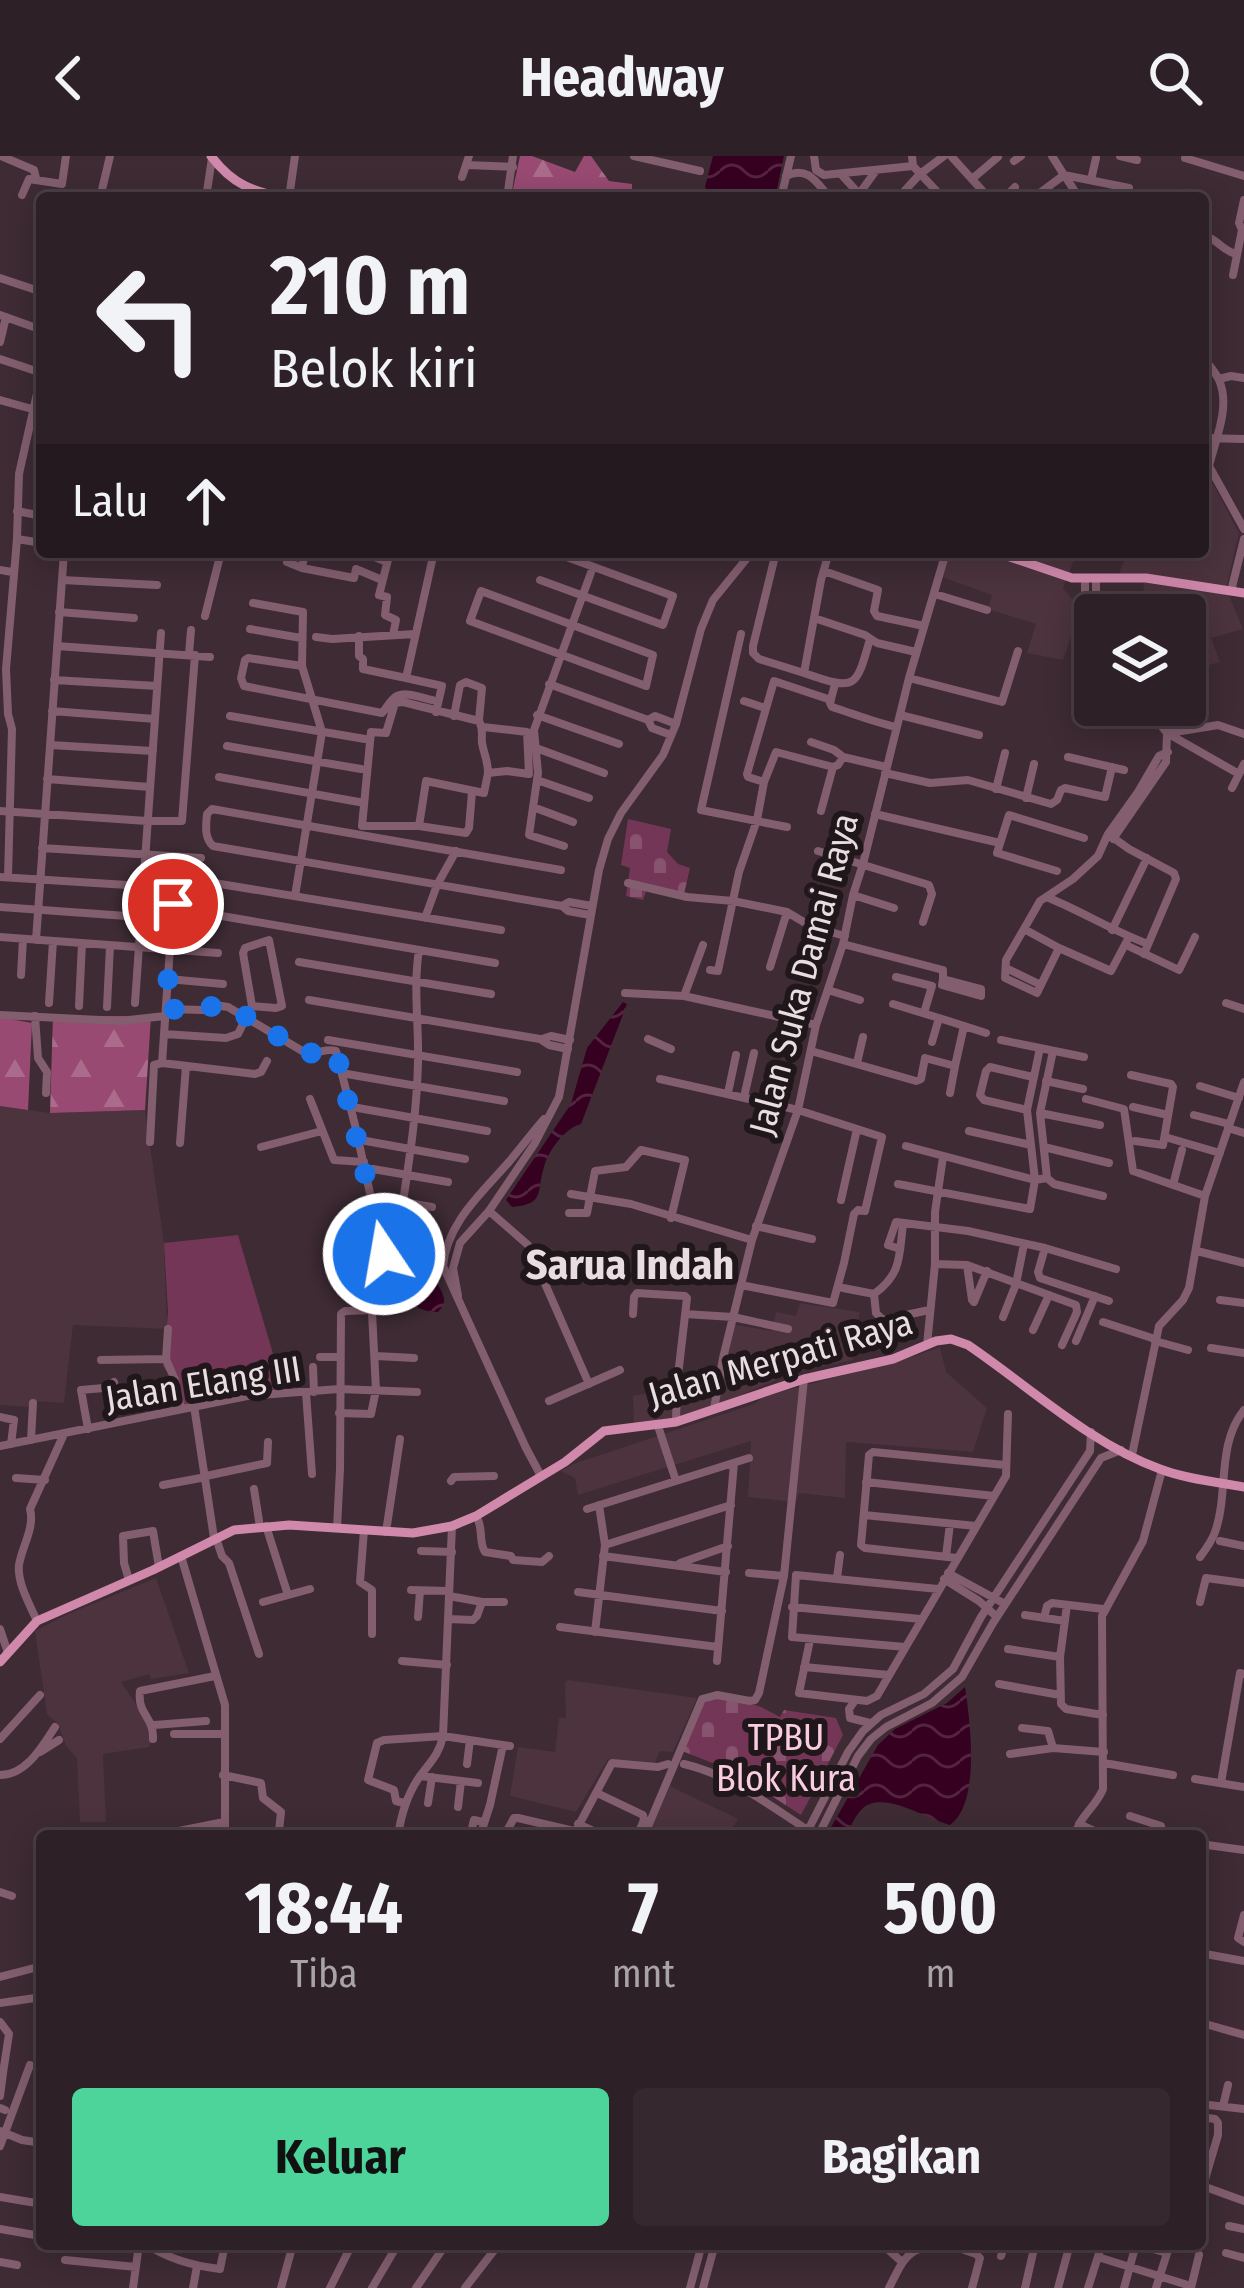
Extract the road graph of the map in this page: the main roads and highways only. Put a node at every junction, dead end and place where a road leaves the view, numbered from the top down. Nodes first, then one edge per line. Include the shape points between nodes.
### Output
1 (212, 157) edge
2 (261, 192) edge
3 (1013, 558) edge
4 (1244, 593) edge
5 (1244, 1487) edge
6 (4, 1658) edge

1 - 2 main road via 224,174
3 - 4 main road via 1063,575
5 - 6 main road, Jalan Merpati Raya via 1162,1470 1126,1453 968,1345 936,1340 676,1422 604,1430 565,1462 452,1526 413,1533 234,1530 37,1621

